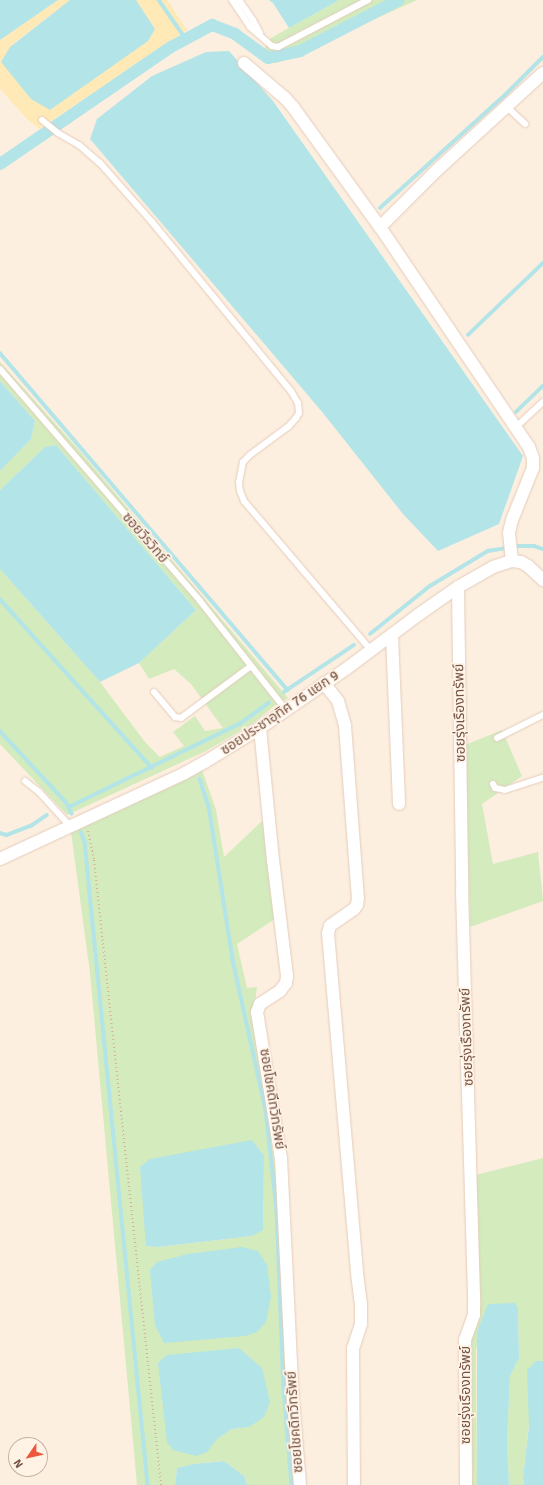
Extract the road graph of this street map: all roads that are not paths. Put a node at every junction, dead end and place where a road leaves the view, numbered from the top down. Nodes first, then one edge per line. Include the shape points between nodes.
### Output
1 (232, 0) edge
2 (239, 0) edge
3 (368, 0) edge
4 (262, 37) junction
5 (244, 63) dead end
6 (543, 73) edge
7 (507, 107) junction
8 (42, 120) dead end
9 (524, 124) dead end
10 (380, 227) junction
11 (0, 369) edge
12 (543, 402) edge
13 (516, 427) junction
14 (512, 561) junction
15 (543, 580) edge
16 (458, 587) junction
17 (392, 636) junction
18 (371, 650) junction
19 (252, 666) junction
20 (324, 683) junction
21 (154, 692) dead end
22 (286, 710) junction
23 (543, 715) edge
24 (260, 728) junction
25 (497, 738) dead end
26 (543, 778) edge
27 (25, 781) dead end
28 (493, 784) dead end
29 (398, 804) dead end
30 (70, 826) junction
31 (0, 859) edge
32 (300, 1485) edge
33 (354, 1485) edge
34 (466, 1485) edge

1 - 4 lane via 250,27
2 - 4 lane
3 - 4 lane via 285,45 272,46
5 - 10 street via 285,98
6 - 7 street
7 - 9 lane
7 - 10 street via 436,171
8 - 18 lane via 100,163 152,222 298,403 299,413 289,426 244,462 239,482 240,492 244,500
10 - 13 street
11 - 19 lane, ซอยวีรวิทย์ via 200,601
12 - 13 lane
13 - 14 street via 533,458 533,468 509,533
14 - 15 street via 528,566
14 - 16 street, ซอยประชาอุทิศ 76 แยก 9 via 493,567
16 - 17 street, ซอยประชาอุทิศ 76 แยก 9
16 - 34 street, ซอยรุ่งเรืองทรัพย์ via 462,891 474,1305 474,1315 465,1340
17 - 18 street, ซอยประชาอุทิศ 76 แยก 9
17 - 29 street
18 - 20 street, ซอยประชาอุทิศ 76 แยก 9
19 - 21 lane via 181,718 176,717
19 - 22 lane, ซอยวีรวิทย์
20 - 22 street, ซอยประชาอุทิศ 76 แยก 9
20 - 33 street via 338,701 345,726 358,898 354,909 330,926 328,933 361,1304 361,1324 353,1348
22 - 24 street, ซอยประชาอุทิศ 76 แยก 9
23 - 25 lane
24 - 30 street, ซอยประชาอุทิศ 76 แยก 9 via 185,773
24 - 32 street, ซอยโชคดีทวีทรัพย์ via 272,860 287,976 286,983 280,991 260,1004 257,1012 281,1158 293,1400
26 - 28 lane via 505,790 495,788
27 - 30 lane via 39,792
30 - 31 street, ซอยประชาอุทิศ 76 แยก 9

